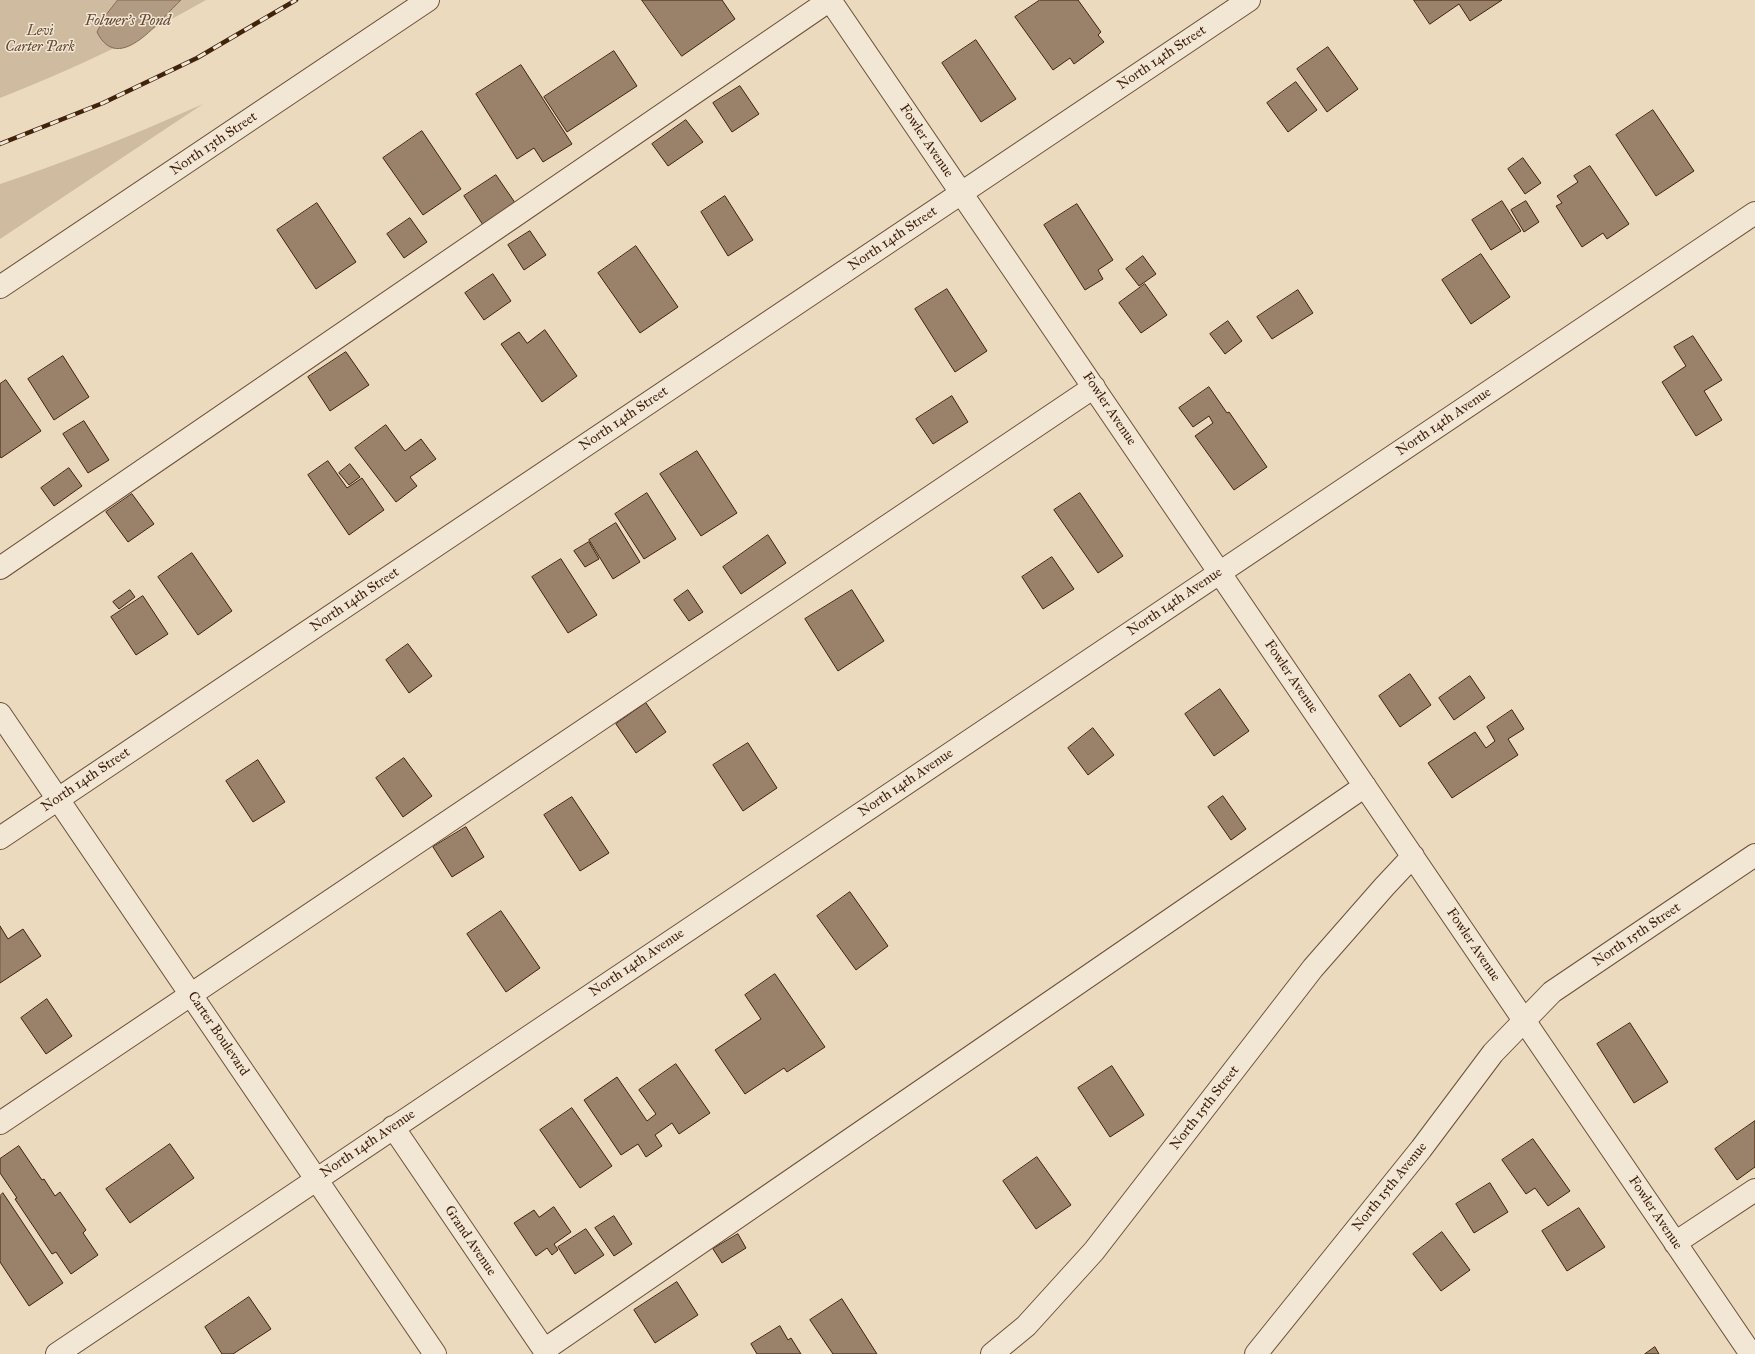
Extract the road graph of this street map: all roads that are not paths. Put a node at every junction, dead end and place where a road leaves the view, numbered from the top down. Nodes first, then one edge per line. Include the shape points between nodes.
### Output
1 (428, 0) edge
2 (830, 0) edge
3 (1249, 0) edge
4 (962, 193) junction
5 (1755, 213) edge
6 (0, 287) edge
7 (1094, 387) junction
8 (3, 560) edge
9 (1220, 572) junction
10 (0, 714) edge
11 (1365, 786) junction
12 (58, 799) junction
13 (0, 838) edge
14 (1413, 856) junction
15 (1755, 856) edge
16 (190, 994) junction
17 (1524, 1020) junction
18 (0, 1123) edge
19 (392, 1127) junction
20 (316, 1180) junction
21 (1755, 1190) edge
22 (1675, 1243) junction
23 (546, 1352) edge
24 (57, 1354) edge
25 (435, 1354) edge
26 (992, 1354) edge
27 (1256, 1354) edge
28 (1751, 1354) edge

1 - 6 street, North 13th Street
2 - 4 street, Fowler Avenue
2 - 8 street
3 - 4 street, North 14th Street
4 - 7 street, Fowler Avenue
4 - 12 street, North 14th Street
5 - 9 street, North 14th Avenue
7 - 9 street, Fowler Avenue
7 - 16 street
9 - 11 street, Fowler Avenue
9 - 19 street, North 14th Avenue
10 - 12 street, Carter Boulevard
11 - 14 street, Fowler Avenue
11 - 23 street
12 - 13 street, North 14th Street
12 - 16 street, Carter Boulevard
14 - 17 street, Fowler Avenue
14 - 26 street, North 15th Street via 1313,968 1094,1251 1026,1326
15 - 17 street, North 15th Street via 1552,992
16 - 18 street
16 - 20 street, Carter Boulevard
17 - 22 street, Fowler Avenue
17 - 27 street, North 15th Avenue via 1493,1053 1421,1149
19 - 20 street, North 14th Avenue
19 - 23 street, Grand Avenue
20 - 24 street, North 14th Avenue
20 - 25 street, Carter Boulevard
21 - 22 street
22 - 28 street, Fowler Avenue

